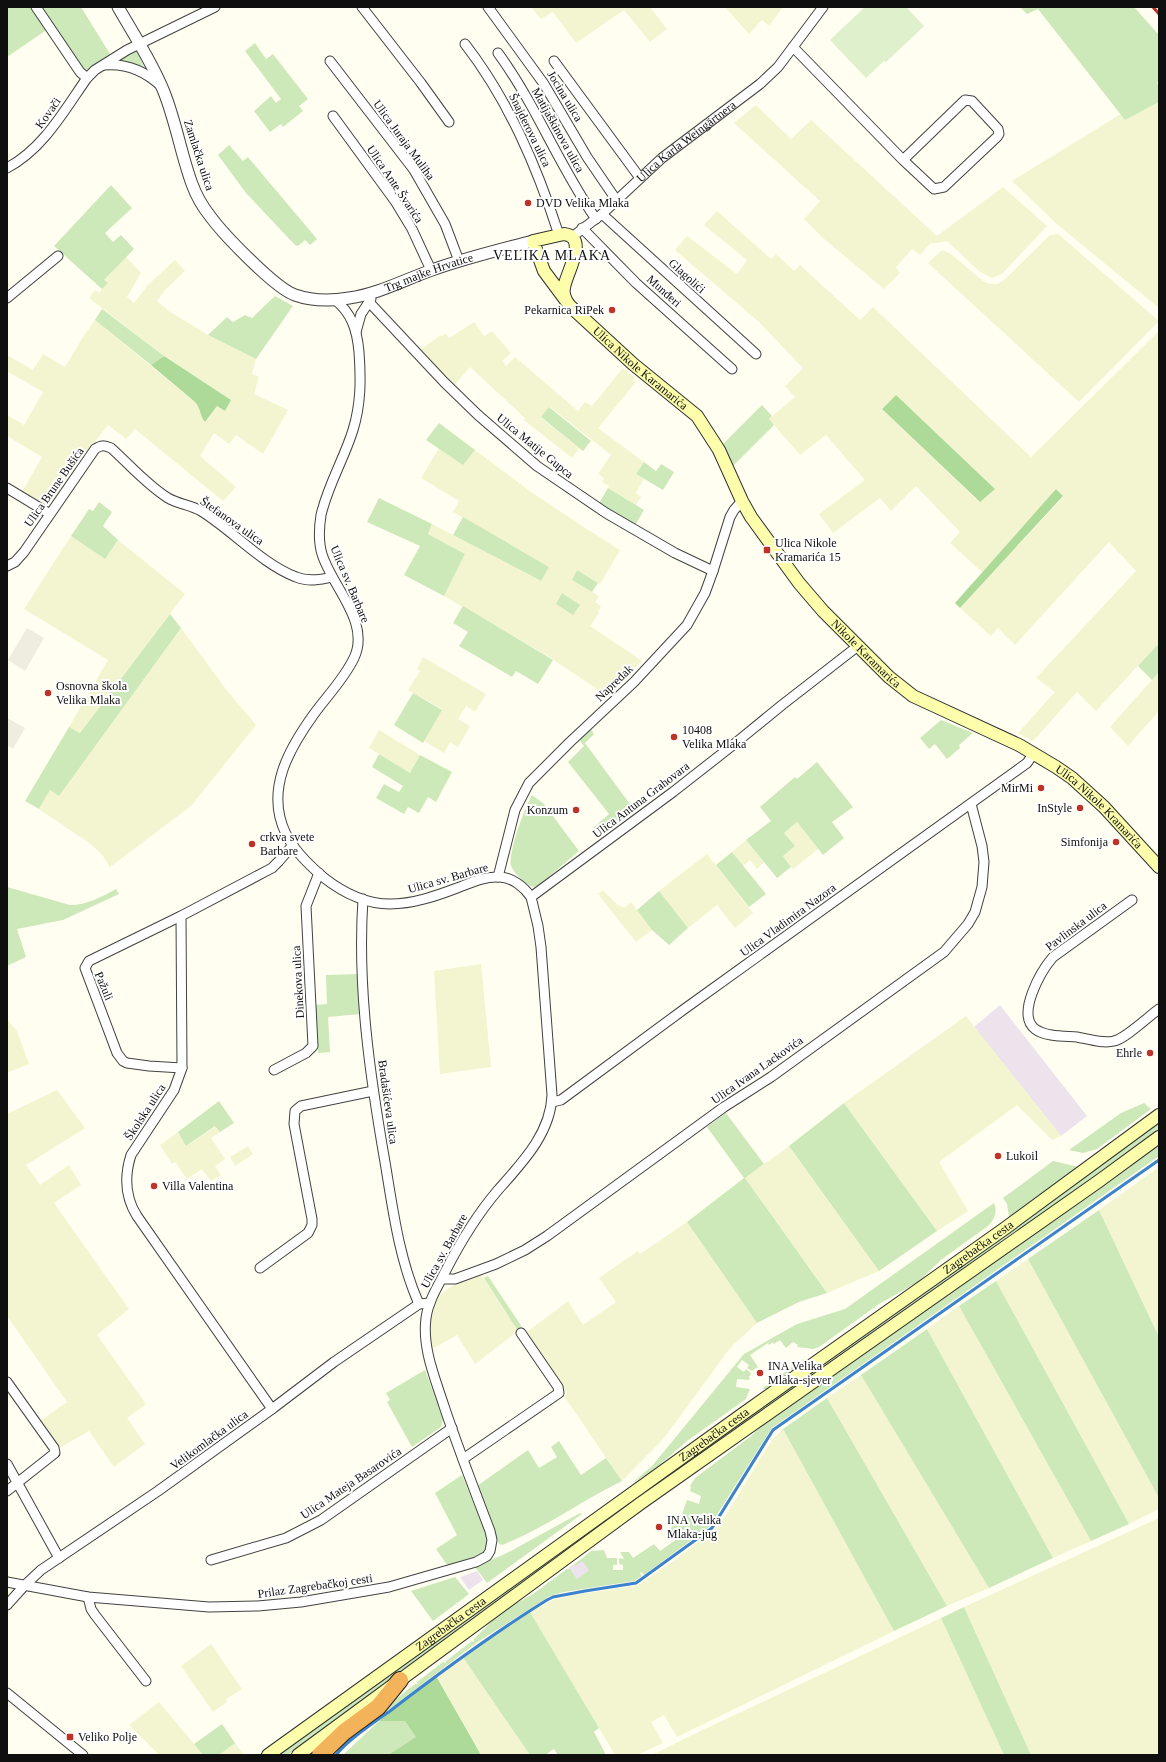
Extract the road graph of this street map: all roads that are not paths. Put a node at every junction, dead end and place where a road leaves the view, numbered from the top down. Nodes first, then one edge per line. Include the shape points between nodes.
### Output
1 (36, 7) edge
2 (118, 7) edge
3 (215, 7) edge
4 (362, 7) edge
5 (488, 7) edge
6 (818, 9) edge
7 (139, 44) junction
8 (464, 44) dead end
9 (793, 47) junction
10 (498, 53) dead end
11 (330, 61) dead end
12 (554, 61) dead end
13 (102, 65) junction
14 (87, 78) junction
15 (162, 87) junction
16 (333, 116) dead end
17 (449, 122) dead end
18 (903, 160) junction
19 (7, 168) edge
20 (640, 178) junction
21 (617, 201) junction
22 (599, 217) junction
23 (582, 228) junction
24 (559, 235) junction
25 (572, 237) junction
26 (533, 241) junction
27 (58, 256) dead end
28 (459, 261) junction
29 (431, 270) junction
30 (379, 291) junction
31 (7, 298) edge
32 (306, 298) joint
33 (334, 300) junction
34 (566, 300) junction
35 (369, 302) junction
36 (356, 334) junction
37 (756, 354) dead end
38 (732, 369) dead end
39 (127, 462) joint
40 (7, 488) edge
41 (742, 501) junction
42 (50, 514) junction
43 (7, 566) edge
44 (714, 571) junction
45 (332, 577) junction
46 (858, 646) junction
47 (1034, 753) junction
48 (971, 804) junction
49 (293, 845) junction
50 (1159, 867) edge
51 (319, 873) junction
52 (498, 877) junction
53 (531, 897) junction
54 (363, 899) junction
55 (1132, 900) dead end
56 (181, 916) junction
57 (1159, 1009) edge
58 (182, 1068) junction
59 (274, 1070) dead end
60 (373, 1091) junction
61 (552, 1102) junction
62 (1159, 1115) edge
63 (1159, 1137) edge
64 (260, 1268) dead end
65 (442, 1279) junction
66 (430, 1303) junction
67 (419, 1304) junction
68 (521, 1333) dead end
69 (7, 1382) edge
70 (272, 1409) junction
71 (452, 1428) junction
72 (463, 1459) junction
73 (7, 1464) edge
74 (18, 1483) junction
75 (7, 1492) edge
76 (490, 1551) joint
77 (59, 1558) junction
78 (211, 1560) dead end
79 (7, 1582) edge
80 (25, 1584) junction
81 (88, 1597) junction
82 (7, 1606) edge
83 (400, 1680) junction
84 (146, 1681) dead end
85 (7, 1693) edge
86 (83, 1755) edge
87 (268, 1755) edge
88 (298, 1755) edge
89 (320, 1755) edge

1 - 14 street via 80,72
2 - 7 street, Zamlačka ulica
3 - 7 street, Kovači
4 - 17 street
5 - 21 street, Jocina ulica via 544,84 587,157
6 - 9 street, Ulica Karla Weingärtnera
7 - 13 street, Kovači
7 - 15 street, Zamlačka ulica
8 - 24 street, Šnajderova ulica via 493,84 516,125 542,183
9 - 18 street
9 - 20 street, Ulica Karla Weingärtnera via 778,67 760,84 662,158
10 - 22 street, Matijaškinova ulica via 525,95 569,175
11 - 28 street, Ulica Juraja Muliha via 414,170 445,224
12 - 20 street, Jocina ulica
13 - 14 street, Kovači
13 - 15 street via 123,65 133,68
14 - 19 street, Kovači via 44,138 33,150
15 - 32 street, Zamlačka ulica via 192,184 203,206 273,281 284,290
16 - 29 street, Ulica Ante Švarića via 395,201 412,229
18 - 18 street via 930,186 939,189 997,137 998,129 972,101 966,100
20 - 21 street, Ulica Karla Weingärtnera
21 - 22 street, Ulica Karla Weingärtnera
22 - 23 street, Ulica Karla Weingärtnera
22 - 37 street, Glagolići
23 - 25 street, Ulica Karla Weingärtnera
23 - 38 street, Munđeri via 636,283
24 - 25 main road, Trg majke Hrvatice via 566,234
24 - 26 main road, Trg majke Hrvatice
25 - 34 main road via 575,253 564,287
26 - 28 street, Trg majke Hrvatice
26 - 34 main road, Ulica Nikole Karamarića via 544,271
27 - 31 street
28 - 29 street, Trg majke Hrvatice
29 - 30 street, Trg majke Hrvatice
30 - 33 street, Trg majke Hrvatice
30 - 35 street, Ulica sv. Barbare
32 - 33 street, Trg majke Hrvatice
33 - 36 street, Ulica sv. Barbare via 350,315
34 - 41 main road, Ulica Nikole Karamarića via 628,360 697,416 719,450
35 - 36 street, Ulica sv. Barbare via 361,314
35 - 44 street, Ulica Matije Gupca via 444,382 537,466 606,513 674,553
36 - 45 street, Ulica sv. Barbare via 360,368 358,410 353,431 329,489 319,531 321,552
39 - 42 street, Ulica Brune Bušića via 110,448 100,446 89,457
39 - 45 street, Štefanova ulica via 167,497 202,512 283,571 305,580
40 - 42 street
41 - 44 street, Napredak via 730,517
41 - 46 main road, Nikole Karamarića via 760,530 807,592
42 - 43 street, Ulica Brune Bušića via 16,562
44 - 52 street, Napredak via 698,607 677,637 529,783 515,810
45 - 49 street, Ulica sv. Barbare via 351,612 359,638 358,649 348,669 298,738 280,776 277,807 286,835
46 - 47 main road, Nikole Karamarića via 897,685 914,696
46 - 53 street, Ulica Antuna Grahovara via 679,787
47 - 48 street, Ulica Vladimira Nazora via 1027,763
47 - 50 main road, Ulica Nikole Kramarića via 1072,778 1104,807
48 - 61 street, Ulica Vladimira Nazora via 561,1100
48 - 65 street, Ulica Ivana Lackovića via 982,846 982,887 975,912 968,924 944,952 547,1236 496,1264 455,1279
49 - 51 street, Ulica sv. Barbare
49 - 56 street via 272,868
51 - 54 street, Ulica sv. Barbare via 338,888
51 - 59 street, Dinekova ulica via 306,906 313,1046 306,1053
52 - 53 street, Ulica sv. Barbare via 516,883
52 - 54 street, Ulica sv. Barbare via 483,879 403,903
53 - 61 street, Ulica sv. Barbare via 541,947
54 - 60 street, Bradašićeva ulica via 363,981
55 - 57 street, Pavlinska ulica via 1053,957 1045,966 1030,999 1028,1017 1032,1026 1042,1032 1114,1041
56 - 58 street, Školska ulica
56 - 58 street, Pažuli via 88,961 85,968 117,1053 123,1061 134,1065
58 - 70 street, Školska ulica via 174,1090 131,1155 127,1194 137,1216
60 - 64 street via 301,1106 295,1110 294,1124 312,1226 308,1233
60 - 67 street, Bradašićeva ulica via 397,1229 408,1277
61 - 65 street, Ulica sv. Barbare via 536,1143 478,1215 465,1234
62 - 87 main road, Zagrebačka cesta via 1004,1229
63 - 83 main road, Zagrebačka cesta via 641,1503
65 - 66 street, Ulica sv. Barbare
66 - 67 street, Velikomlačka ulica
66 - 71 street, Ulica sv. Barbare via 425,1320 430,1365
67 - 70 street, Velikomlačka ulica via 334,1362
68 - 72 street via 558,1387 559,1393
69 - 74 street via 55,1453
70 - 77 street, Velikomlačka ulica
71 - 72 street, Ulica sv. Barbare
71 - 78 street, Ulica Mateja Basarovića via 304,1530 286,1538
72 - 76 street, Ulica sv. Barbare via 490,1531
73 - 74 street
74 - 75 street
74 - 77 street
76 - 81 street, Prilaz Zagrebačkoj cesti via 476,1562 389,1587 301,1602 209,1608
77 - 80 street, Velikomlačka ulica
79 - 80 street, Prilaz Zagrebačkoj cesti
80 - 81 street, Prilaz Zagrebačkoj cesti
80 - 82 street, Velikomlačka ulica
81 - 84 street via 95,1615
83 - 88 main road, Zagrebačka cesta
83 - 89 highway via 378,1707 344,1732
85 - 86 street

